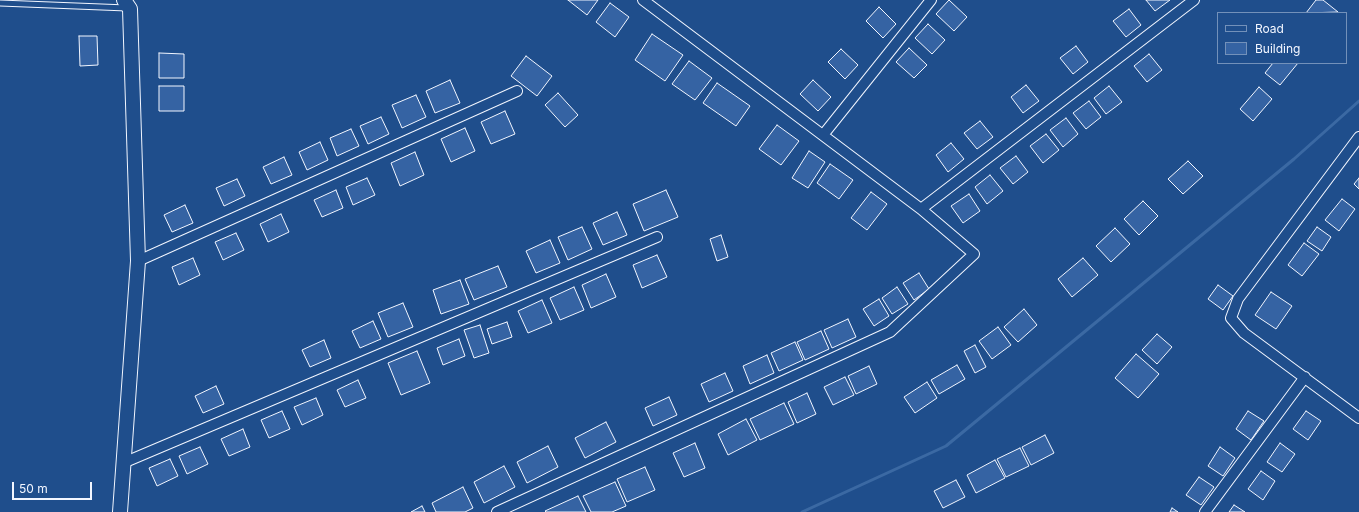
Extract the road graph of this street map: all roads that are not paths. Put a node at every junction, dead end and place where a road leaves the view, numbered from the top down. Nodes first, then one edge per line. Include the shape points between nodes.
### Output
1 (643, 0) edge
2 (931, 0) edge
3 (1194, 0) edge
4 (0, 3) edge
5 (127, 4) edge
6 (517, 91) dead end
7 (823, 135) junction
8 (1359, 137) edge
9 (921, 209) junction
10 (657, 237) dead end
11 (138, 261) junction
12 (1305, 377) junction
13 (1359, 418) edge
14 (123, 463) junction
15 (120, 512) edge
16 (497, 512) edge
17 (1205, 512) edge

1 - 7 street
2 - 7 street
3 - 9 street
4 - 5 lane
5 - 11 street
6 - 11 street
7 - 9 street
8 - 12 street via 1238,299 1231,318 1244,333
9 - 16 street via 974,254 890,332
10 - 14 street
11 - 14 street
12 - 13 street
12 - 17 street
14 - 15 street

